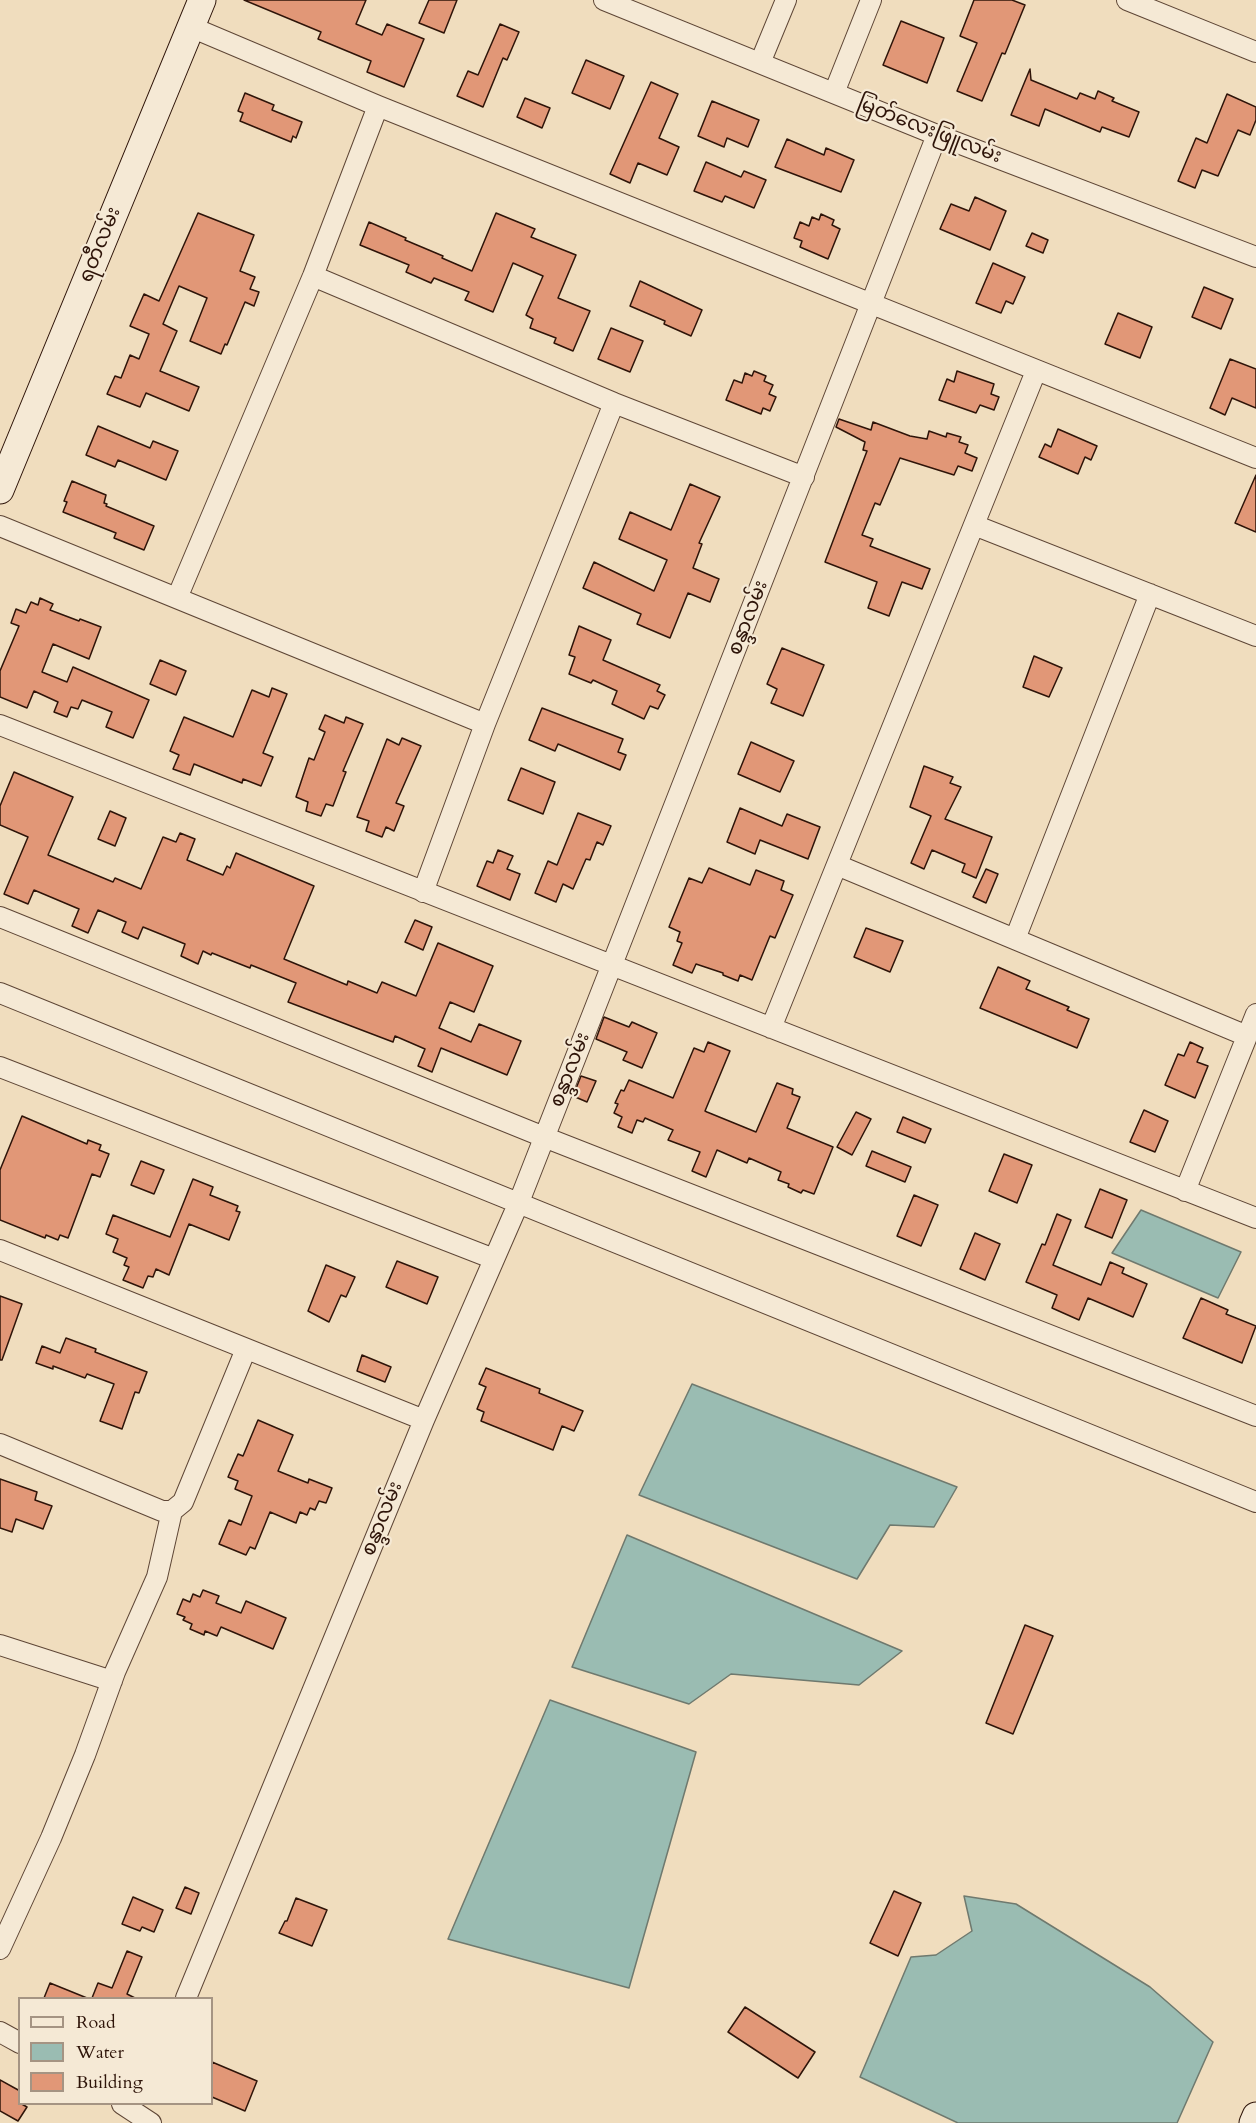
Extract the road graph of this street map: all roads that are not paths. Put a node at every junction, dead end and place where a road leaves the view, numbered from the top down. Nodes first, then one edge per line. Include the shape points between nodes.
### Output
1 (202, 0) edge
2 (604, 0) edge
3 (786, 0) edge
4 (872, 0) edge
5 (1127, 0) edge
6 (191, 27) junction
7 (1256, 52) edge
8 (760, 63) junction
9 (834, 93) junction
10 (378, 106) junction
11 (937, 135) junction
12 (1256, 257) edge
13 (313, 276) junction
14 (872, 305) junction
15 (1036, 371) junction
16 (614, 403) junction
17 (1256, 458) edge
18 (804, 477) junction
19 (0, 490) edge
20 (974, 525) junction
21 (0, 526) edge
22 (1150, 594) junction
23 (177, 598) junction
24 (1256, 636) edge
25 (485, 724) junction
26 (0, 725) edge
27 (837, 865) junction
28 (423, 892) junction
29 (0, 916) edge
30 (1015, 939) junction
31 (612, 966) junction
32 (0, 993) edge
33 (1256, 1014) edge
34 (771, 1028) junction
35 (1247, 1036) junction
36 (0, 1067) edge
37 (544, 1137) junction
38 (1185, 1191) junction
39 (519, 1202) junction
40 (1256, 1218) edge
41 (0, 1250) edge
42 (494, 1259) junction
43 (246, 1349) junction
44 (1256, 1416) edge
45 (424, 1420) junction
46 (0, 1444) edge
47 (1256, 1502) edge
48 (172, 1511) junction
49 (0, 1645) edge
50 (112, 1682) junction
51 (0, 1948) edge
52 (186, 1997) edge
53 (0, 2032) edge
54 (18, 2042) edge
55 (1256, 2116) edge
56 (1253, 2123) edge

1 - 6 street, ရတီလမ်း
2 - 8 street, မြတ်လေးဖြူလမ်း
3 - 8 street
4 - 9 street
5 - 7 street
6 - 10 street
6 - 19 street, ရတီလမ်း
8 - 9 street, မြတ်လေးဖြူလမ်း
9 - 11 street, မြတ်လေးဖြူလမ်း
10 - 13 street
10 - 14 street
11 - 12 street, မြတ်လေးဖြူလမ်း
11 - 14 street, စန္ဒာလမ်း
13 - 16 street
13 - 23 street
14 - 15 street
14 - 18 street, စန္ဒာလမ်း
15 - 17 street
15 - 20 street
16 - 18 street
16 - 25 street
18 - 31 street, စန္ဒာလမ်း
20 - 22 street
20 - 27 street
21 - 23 street
22 - 24 street
22 - 30 street
23 - 25 street
25 - 28 street
26 - 28 street
27 - 30 street
27 - 34 street
28 - 31 street
29 - 37 street
30 - 35 street
31 - 34 street
31 - 37 street, စန္ဒာလမ်း
32 - 39 street
33 - 35 street
34 - 38 street
35 - 38 street
36 - 42 street
37 - 39 street, စန္ဒာလမ်း
37 - 44 street
38 - 40 street
39 - 42 street, စန္ဒာလမ်း
39 - 47 street
41 - 43 street
42 - 45 street, စန္ဒာလမ်း
43 - 45 street
43 - 48 street via 183,1503
45 - 52 street, စန္ဒာလမ်း
46 - 48 street via 162,1511
48 - 50 street via 157,1577
49 - 50 street
50 - 51 street via 60,1817
53 - 54 street
55 - 56 street

